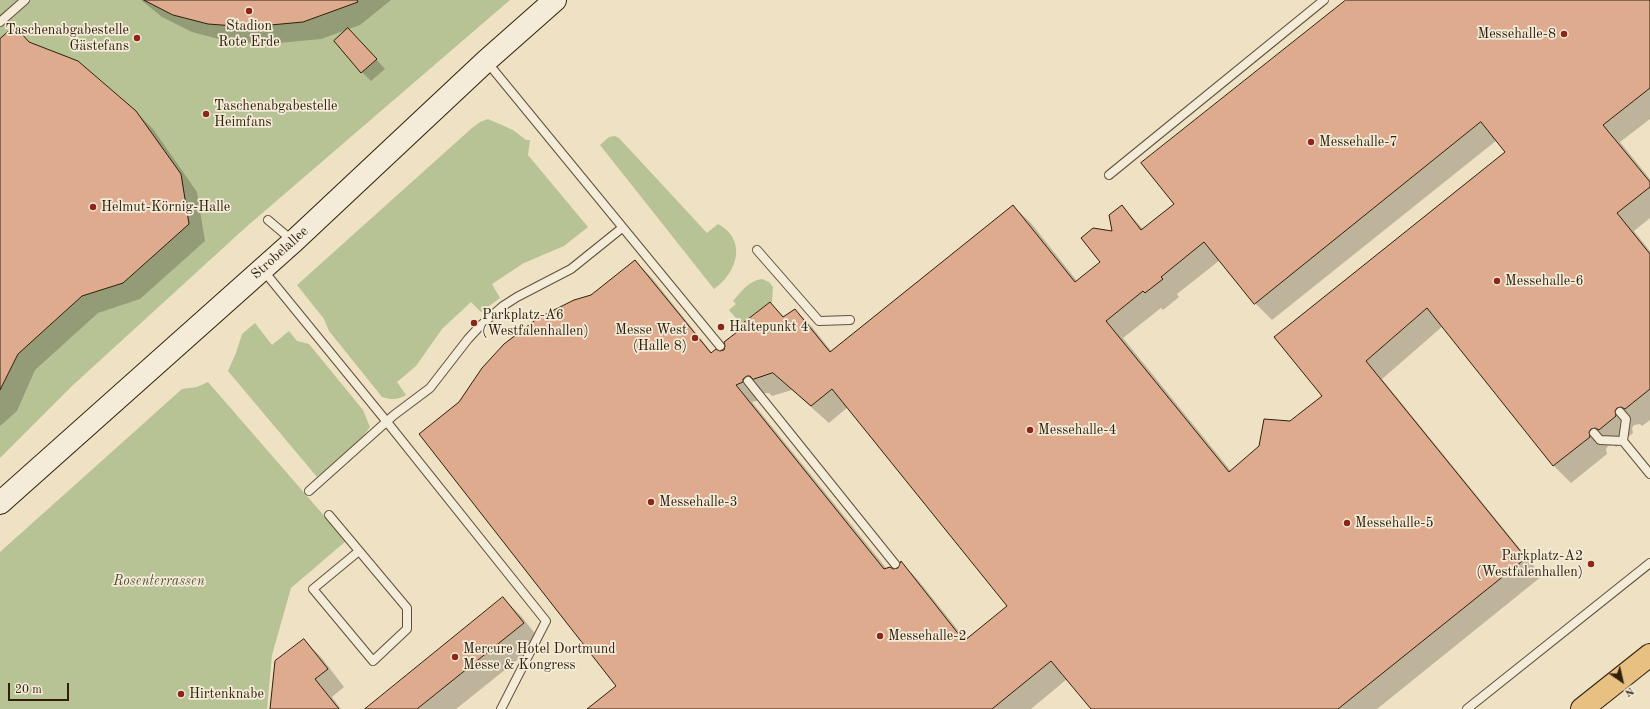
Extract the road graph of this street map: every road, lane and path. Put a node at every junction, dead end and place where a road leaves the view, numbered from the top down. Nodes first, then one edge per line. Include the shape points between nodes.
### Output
1 (24, 0) edge
2 (555, 0) edge
3 (1324, 0) edge
4 (0, 22) edge
5 (486, 61) junction
6 (1110, 175) dead end
7 (268, 220) dead end
8 (622, 228) junction
9 (294, 241) junction
10 (757, 250) dead end
11 (262, 269) junction
12 (850, 320) dead end
13 (720, 346) dead end
14 (748, 381) dead end
15 (1620, 412) dead end
16 (387, 422) junction
17 (1594, 433) dead end
18 (1623, 441) junction
19 (1650, 474) edge
20 (309, 491) dead end
21 (0, 502) edge
22 (329, 515) dead end
23 (359, 551) junction
24 (1650, 563) edge
25 (895, 564) dead end
26 (1650, 655) edge
27 (501, 709) edge
28 (1467, 709) edge
29 (1582, 709) edge

1 - 4 lane
2 - 5 street, Strobelallee
3 - 6 lane
5 - 8 lane
5 - 9 street, Strobelallee
7 - 9 lane
8 - 13 lane
8 - 16 lane via 571,269 503,306 468,339 430,388
9 - 11 street, Strobelallee
10 - 12 lane via 819,321
11 - 16 lane
11 - 21 street, Strobelallee
14 - 25 lane
15 - 18 lane via 1626,419
16 - 20 lane
16 - 27 lane via 546,621
17 - 18 lane via 1600,440
18 - 19 lane
22 - 23 lane
23 - 23 lane via 407,608 407,629 373,661 313,589
24 - 28 lane
26 - 29 main road

